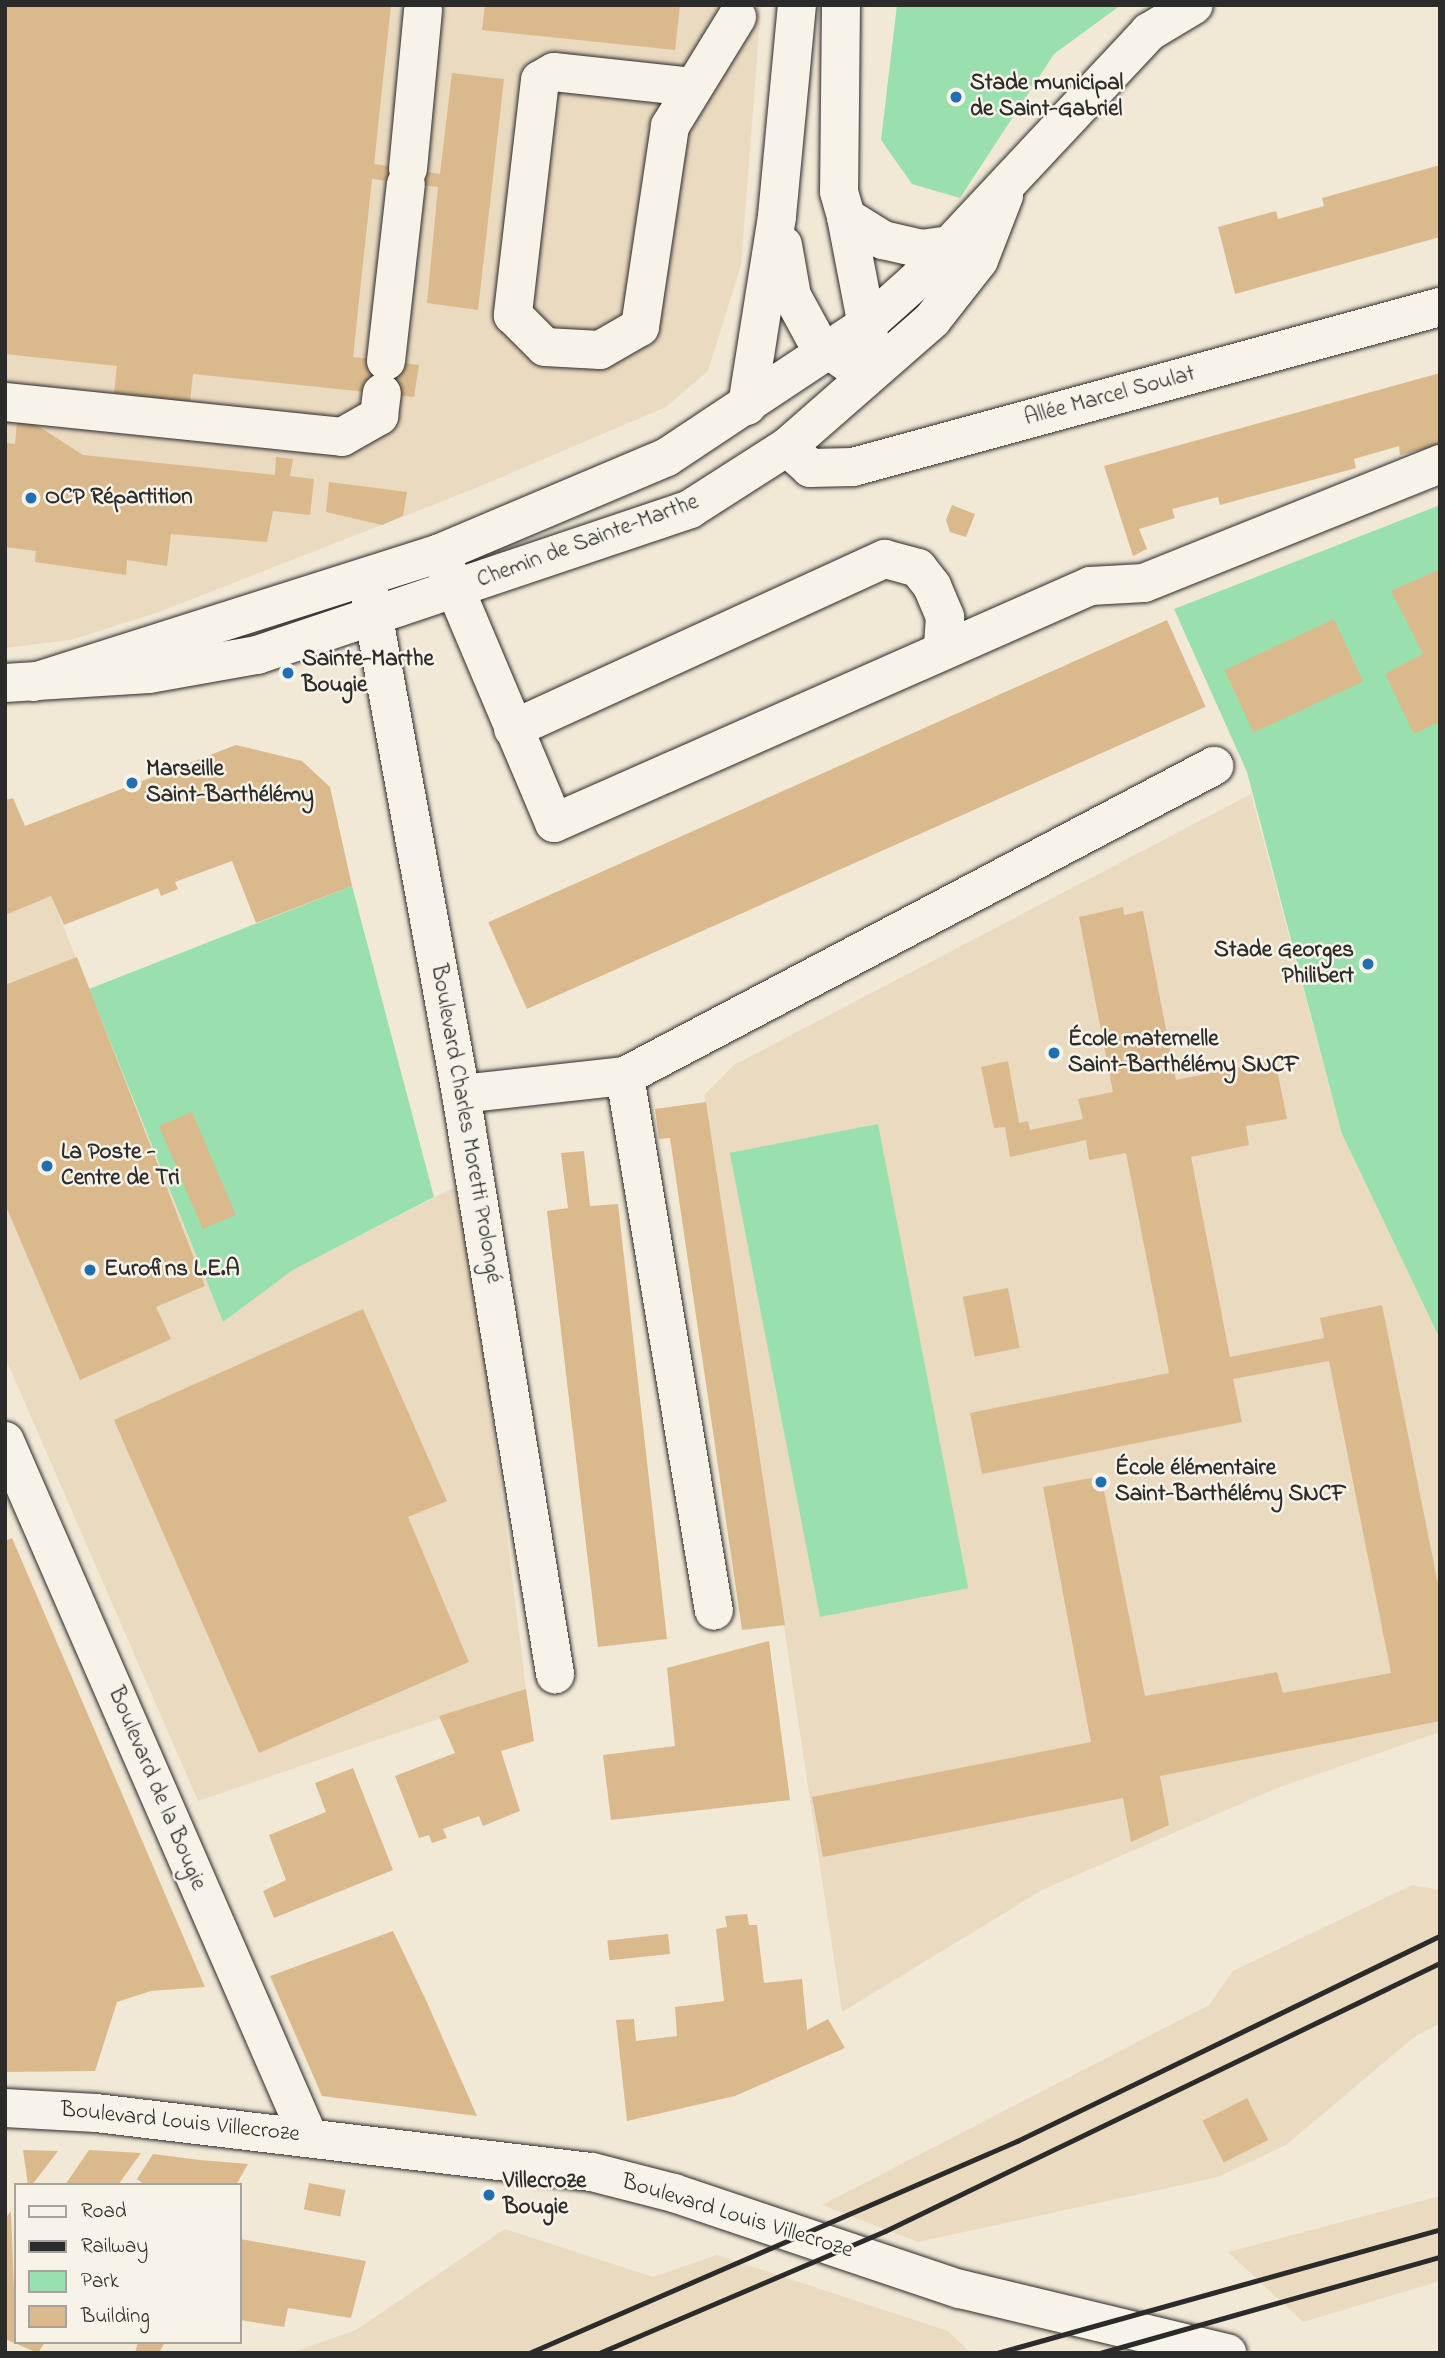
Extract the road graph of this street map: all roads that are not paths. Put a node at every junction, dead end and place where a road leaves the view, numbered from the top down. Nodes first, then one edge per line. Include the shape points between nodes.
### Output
1 (1194, 5) edge
2 (423, 11) dead end
3 (737, 11) edge
4 (794, 14) edge
5 (842, 17) edge
6 (692, 88) junction
7 (1010, 181) junction
8 (777, 216) junction
9 (846, 217) junction
10 (948, 245) junction
11 (1440, 307) edge
12 (870, 322) junction
13 (829, 351) junction
14 (871, 379) junction
15 (5, 402) edge
16 (747, 406) junction
17 (787, 447) junction
18 (1440, 464) edge
19 (440, 553) junction
20 (366, 575) junction
21 (453, 591) junction
22 (375, 617) junction
23 (943, 648) junction
24 (20, 683) edge
25 (513, 729) junction
26 (1214, 766) dead end
27 (625, 1076) junction
28 (461, 1094) junction
29 (5, 1441) edge
30 (714, 1611) dead end
31 (555, 1674) dead end
32 (5, 2108) edge
33 (308, 2136) junction
34 (1215, 2352) edge

1 - 7 street, Chemin de Sainte-Marthe via 1149,32
2 - 15 street via 379,415 342,438
3 - 4 street
3 - 6 street
4 - 5 street
4 - 8 street
5 - 9 street via 839,192
6 - 6 street via 554,72 540,80 513,315 545,347 600,350 640,327 670,126
7 - 10 street, Chemin de Sainte-Marthe
7 - 14 street, Chemin de Sainte-Marthe via 979,260 932,320
8 - 13 street via 792,296
8 - 16 street
9 - 10 street via 883,240 921,249
9 - 12 street
10 - 12 street, Chemin de Sainte-Marthe
11 - 17 street, Allée Marcel Soulat via 853,467 810,468
12 - 13 street, Chemin de Sainte-Marthe
12 - 14 street
13 - 14 street
13 - 16 street, Chemin de Sainte-Marthe
14 - 17 street, Chemin de Sainte-Marthe
16 - 19 street, Chemin de Sainte-Marthe via 667,457
17 - 21 street, Chemin de Sainte-Marthe via 690,509
18 - 23 street via 1144,583 1090,586
19 - 20 street, Chemin de Sainte-Marthe
19 - 21 street
20 - 22 street, Boulevard Charles Moretti Prolongé
20 - 24 street, Chemin de Sainte-Marthe
21 - 22 street, Chemin de Sainte-Marthe
21 - 25 street
22 - 24 street, Chemin de Sainte-Marthe via 257,654 149,674
22 - 28 street, Boulevard Charles Moretti Prolongé
23 - 25 street via 554,823
23 - 25 street via 945,617 932,586 918,568 885,559
26 - 27 street
27 - 28 street
27 - 30 street
28 - 31 street, Boulevard Charles Moretti Prolongé
29 - 33 street, Boulevard de la Bougie
32 - 33 street, Boulevard Louis Villecroze
33 - 34 street, Boulevard Louis Villecroze via 592,2172 674,2193 960,2289

